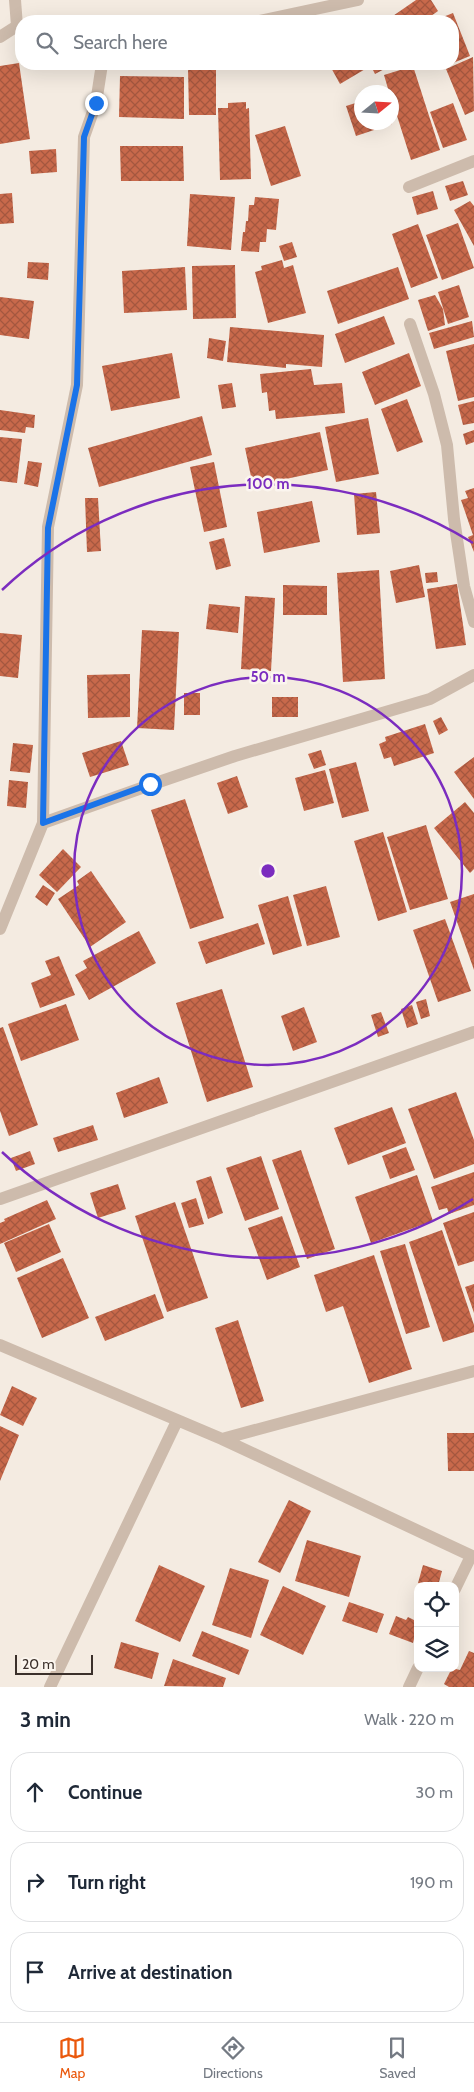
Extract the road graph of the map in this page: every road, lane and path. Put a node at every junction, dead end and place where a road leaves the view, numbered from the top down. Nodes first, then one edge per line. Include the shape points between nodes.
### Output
1 (15, 0) edge
2 (358, 0) edge
3 (17, 15) edge
4 (287, 15) edge
5 (15, 28) edge
6 (0, 37) edge
7 (101, 70) edge
8 (474, 161) edge
9 (409, 187) dead end
10 (410, 324) dead end
11 (474, 622) edge
12 (474, 675) edge
13 (43, 823) junction
14 (0, 929) edge
15 (474, 1032) edge
16 (0, 1199) edge
17 (0, 1345) edge
18 (474, 1371) edge
19 (176, 1421) junction
20 (222, 1440) junction
21 (472, 1556) edge
22 (459, 1582) edge
23 (416, 1672) edge
24 (50, 1687) edge
25 (409, 1687) edge

1 - 3 street
2 - 4 street
5 - 6 street
7 - 13 street via 96,103 84,137 77,385 48,528
8 - 9 street
10 - 11 street via 448,445 454,519 464,586
12 - 13 street via 430,699 227,759
13 - 14 street
15 - 16 street
17 - 19 street
18 - 20 street
19 - 20 street
19 - 24 street
20 - 21 street
21 - 22 street
23 - 25 street

